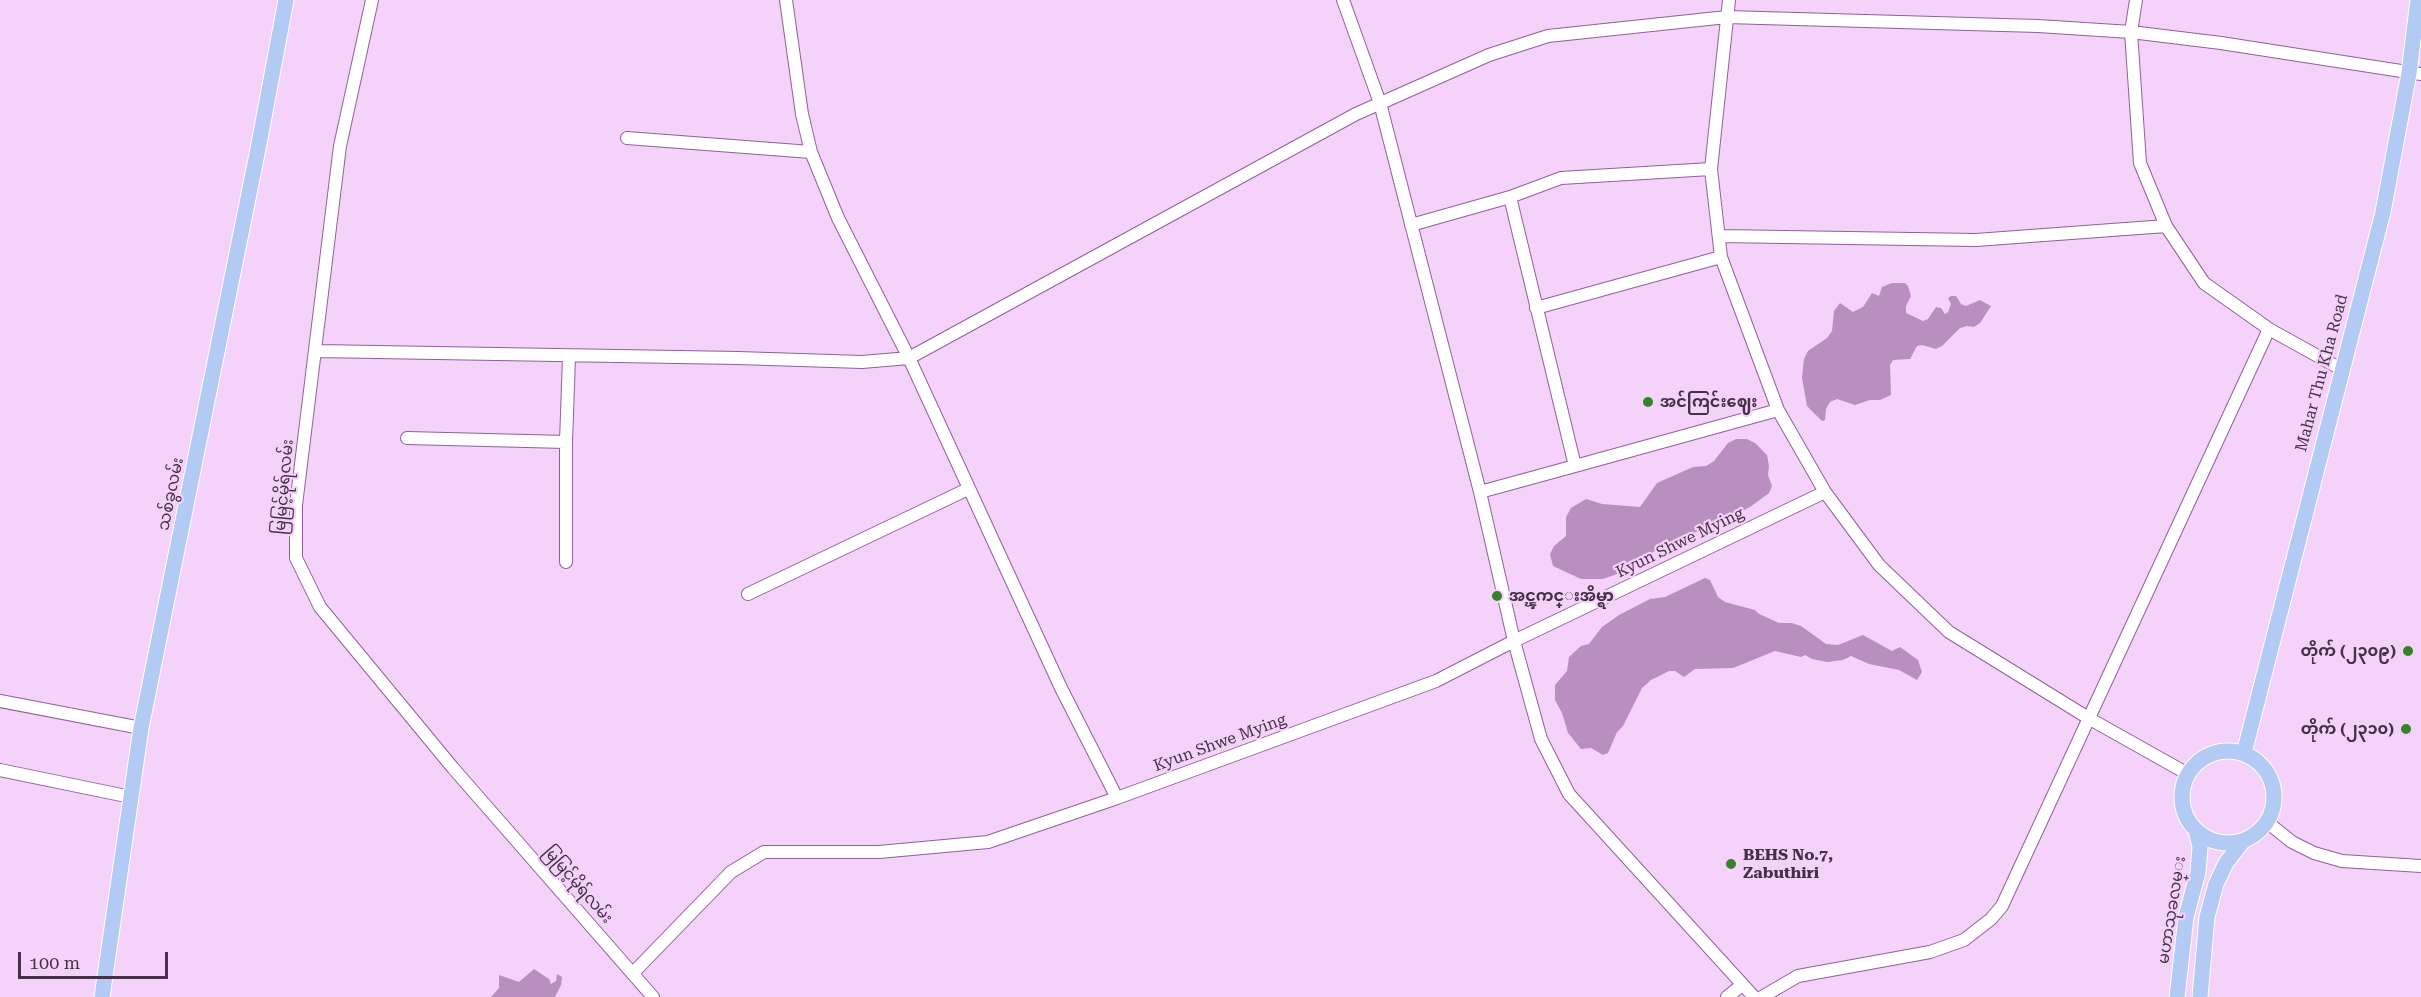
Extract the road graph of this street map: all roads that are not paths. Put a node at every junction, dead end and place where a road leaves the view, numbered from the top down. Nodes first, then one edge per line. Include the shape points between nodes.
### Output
1 (286, 0) edge
2 (372, 0) edge
3 (786, 0) edge
4 (1344, 0) edge
5 (1729, 0) edge
6 (2136, 0) edge
7 (2418, 0) edge
8 (1727, 17) junction
9 (2131, 32) junction
10 (2415, 74) edge
11 (1380, 103) junction
12 (627, 138) dead end
13 (811, 152) junction
14 (1711, 169) junction
15 (1510, 196) junction
16 (1412, 225) junction
17 (2166, 226) junction
18 (1720, 236) junction
19 (1721, 257) junction
20 (1536, 308) junction
21 (2269, 329) junction
22 (315, 351) junction
23 (569, 357) junction
24 (909, 357) junction
25 (2341, 369) junction
26 (1778, 410) junction
27 (407, 438) dead end
28 (566, 442) junction
29 (1575, 466) junction
30 (969, 489) junction
31 (1480, 492) junction
32 (1825, 492) junction
33 (566, 562) dead end
34 (748, 594) dead end
35 (1514, 641) junction
36 (0, 701) edge
37 (2090, 719) junction
38 (141, 728) junction
39 (2244, 753) junction
40 (0, 770) edge
41 (2188, 774) junction
42 (131, 797) junction
43 (1117, 798) junction
44 (2267, 822) junction
45 (2196, 830) junction
46 (2243, 841) junction
47 (2421, 866) edge
48 (633, 973) junction
49 (1742, 985) junction
50 (102, 997) edge
51 (653, 997) edge
52 (1727, 997) edge
53 (1754, 997) edge
54 (1762, 997) edge
55 (2177, 997) edge
56 (2200, 997) edge

1 - 38 main road, သစ်ခွလမ်း
2 - 22 street, မြမြင့်မိုရ်လမ်း via 340,146
3 - 13 street
4 - 11 street
5 - 8 street
6 - 9 street
7 - 10 main road, Mahar Thu Kha Road
8 - 9 street
8 - 11 street via 1548,36 1489,55
8 - 14 street
9 - 10 street
9 - 17 street via 2140,163
10 - 25 main road, Mahar Thu Kha Road
11 - 16 street
11 - 24 street
12 - 13 street
13 - 24 street via 838,218
14 - 15 street via 1561,178
14 - 18 street
15 - 16 street
15 - 20 street
16 - 31 street
17 - 18 street via 1976,240
17 - 21 street via 2204,283
18 - 19 street
19 - 20 street
19 - 26 street
20 - 29 street
21 - 25 street
21 - 37 street
22 - 23 street
22 - 48 street, မြမြင့်မိုရ်လမ်း via 296,506 296,558 320,607 453,768
23 - 24 street via 861,362
23 - 28 street
24 - 30 street
25 - 39 main road, Mahar Thu Kha Road
26 - 29 street
26 - 32 street
27 - 28 street
28 - 33 street
29 - 31 street
30 - 34 street
30 - 43 street
31 - 35 street
32 - 35 street, Kyun Shwe Mying
32 - 37 street via 1879,565 1949,632
35 - 43 street, Kyun Shwe Mying via 1436,681
35 - 49 street via 1541,739 1569,794
36 - 38 street
37 - 41 street
37 - 54 street via 2002,906 1991,919 1964,940 1930,952 1798,976
38 - 42 main road, သစ်ခွလမ်း
39 - 41 main road via 2218,751 2206,756
39 - 44 main road via 2269,774 2274,807
40 - 42 street
41 - 45 main road via 2182,804
42 - 50 main road, သစ်ခွလမ်း
43 - 48 street, Kyun Shwe Mying via 988,842 879,852 764,852 731,872
44 - 46 main road
44 - 47 street via 2314,853 2342,861
45 - 46 main road via 2213,841
45 - 55 main road, မဟာသုခလမ္း via 2200,847 2198,872 2186,917
46 - 56 main road via 2226,863 2210,906
48 - 51 street, မြမြင့်မိုရ်လမ်း
49 - 52 street
49 - 53 street

